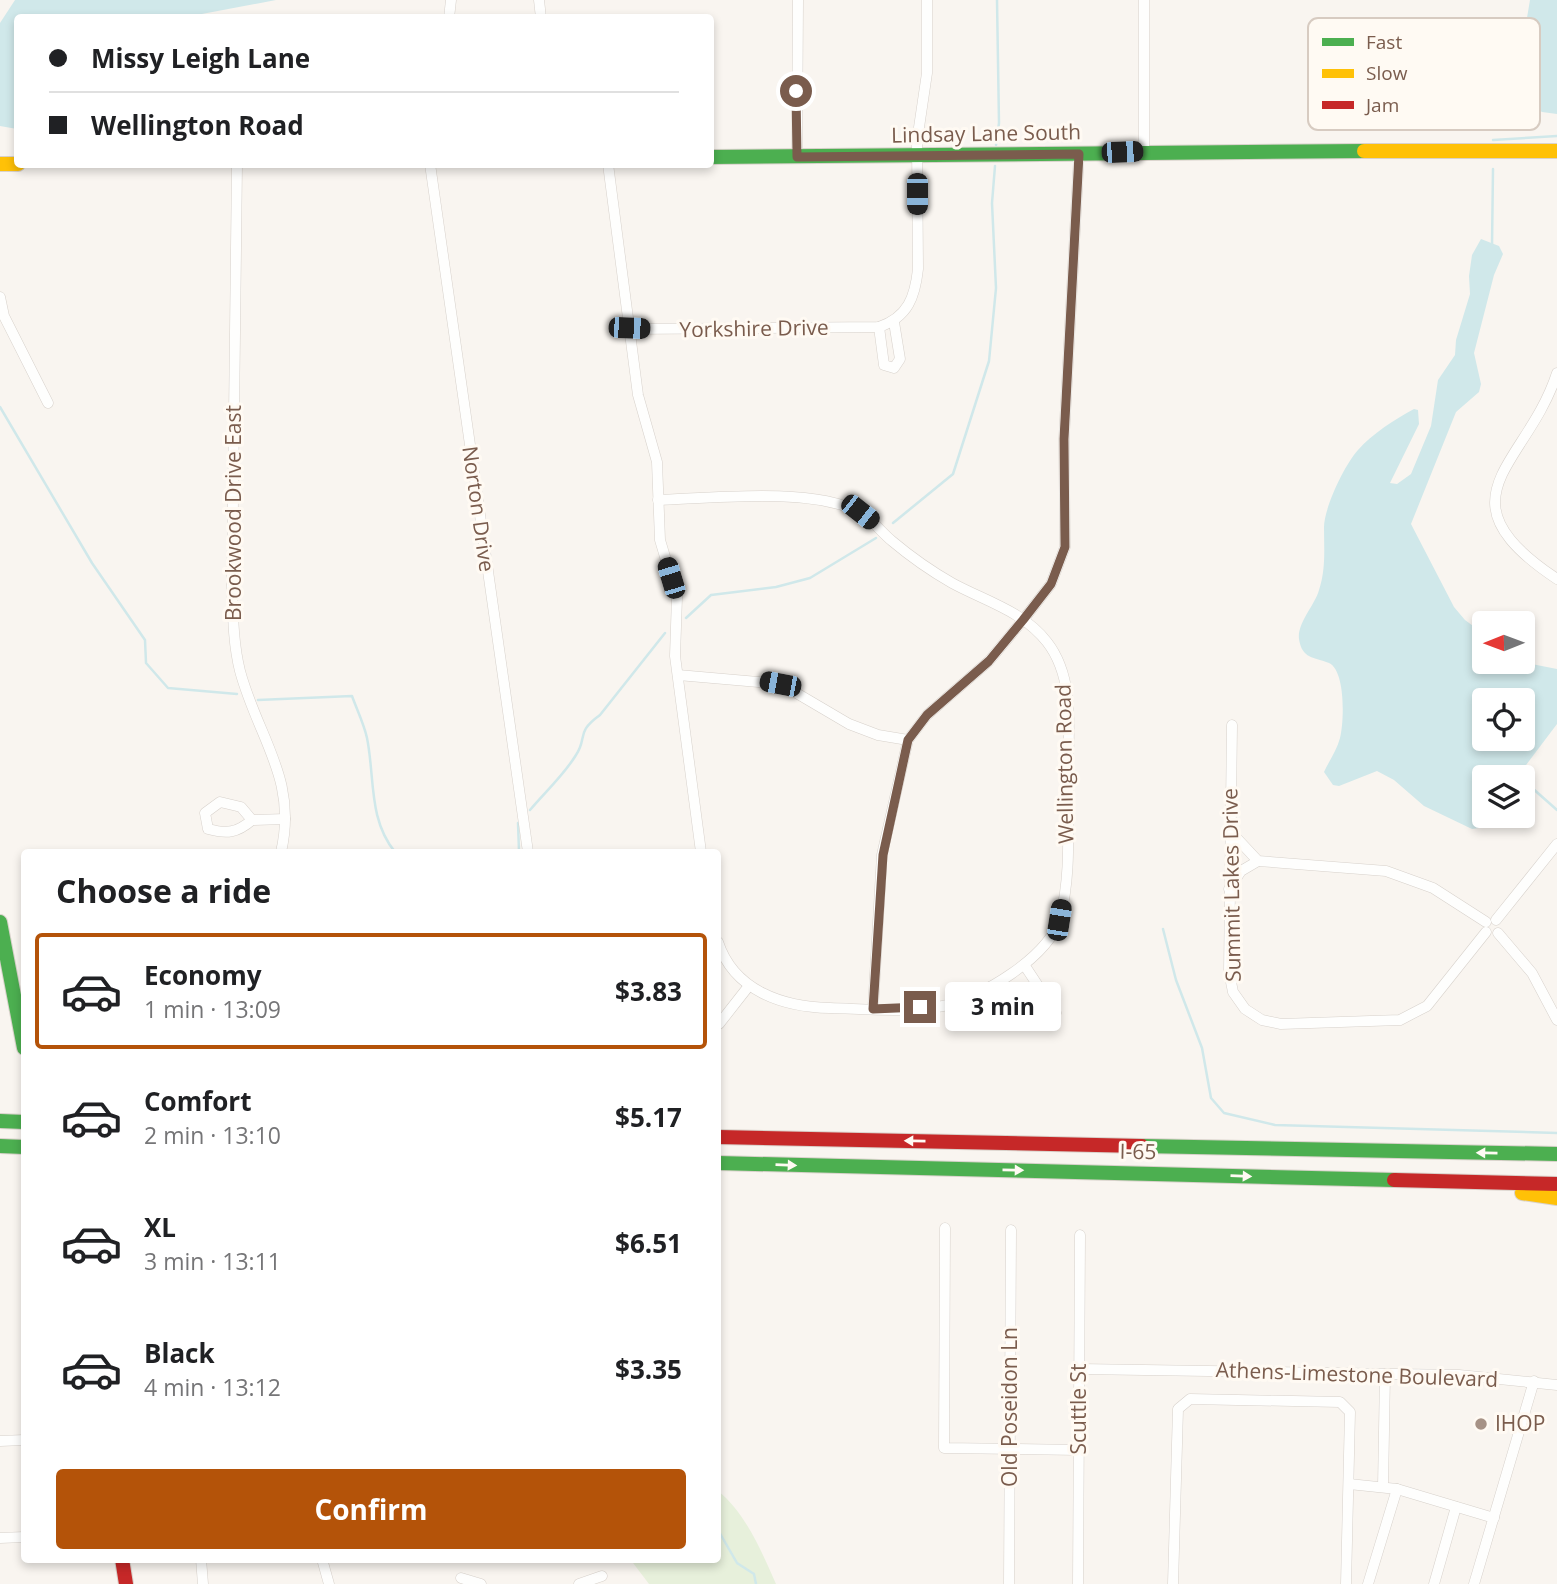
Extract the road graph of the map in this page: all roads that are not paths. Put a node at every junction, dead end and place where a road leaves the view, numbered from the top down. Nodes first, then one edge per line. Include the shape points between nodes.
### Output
1 (798, 0) edge
2 (927, 0) edge
3 (1144, 0) edge
4 (1557, 151) edge
5 (1144, 152) junction
6 (1079, 154) junction
7 (917, 156) junction
8 (797, 157) junction
9 (714, 158) edge
10 (237, 168) edge
11 (431, 168) edge
12 (609, 168) edge
13 (0, 297) edge
14 (894, 322) junction
15 (880, 327) junction
16 (629, 328) junction
17 (1557, 373) edge
18 (48, 403) dead end
19 (658, 500) junction
20 (1557, 579) edge
21 (1023, 620) junction
22 (678, 675) junction
23 (1232, 725) dead end
24 (908, 740) junction
25 (285, 819) junction
26 (252, 820) junction
27 (1230, 831) junction
28 (1557, 844) edge
29 (281, 849) edge
30 (528, 849) edge
31 (701, 849) edge
32 (1258, 861) junction
33 (1228, 890) junction
34 (0, 922) edge
35 (1489, 924) junction
36 (721, 946) edge
37 (1025, 966) junction
38 (748, 987) junction
39 (873, 1009) junction
40 (1056, 1013) dead end
41 (1557, 1020) edge
42 (721, 1021) edge
43 (21, 1032) edge
44 (0, 1121) edge
45 (21, 1122) edge
46 (721, 1137) edge
47 (0, 1146) edge
48 (21, 1147) edge
49 (1556, 1154) edge
50 (721, 1163) edge
51 (1446, 1182) junction
52 (1557, 1184) edge
53 (1557, 1198) edge
54 (945, 1228) dead end
55 (1011, 1230) dead end
56 (1080, 1235) dead end
57 (1080, 1370) junction
58 (1385, 1374) junction
59 (1534, 1381) junction
60 (1557, 1385) edge
61 (21, 1440) edge
62 (0, 1441) edge
63 (1009, 1449) junction
64 (1079, 1450) junction
65 (1349, 1484) junction
66 (1383, 1487) junction
67 (1397, 1489) junction
68 (1456, 1507) junction
69 (1494, 1517) junction
70 (21, 1537) edge
71 (0, 1538) edge
72 (123, 1563) edge
73 (201, 1563) edge
74 (323, 1563) edge
75 (602, 1576) dead end
76 (461, 1578) dead end
77 (126, 1584) edge
78 (203, 1584) edge
79 (329, 1584) edge
80 (481, 1584) edge
81 (579, 1584) edge
82 (1009, 1584) edge
83 (1078, 1584) edge
84 (1173, 1584) edge
85 (1346, 1584) edge
86 (1368, 1584) edge
87 (1434, 1584) edge
88 (1474, 1584) edge

1 - 8 street
2 - 7 street via 927,73
3 - 5 street
4 - 5 main road, Lindsay Lane South
5 - 6 main road, Lindsay Lane South
6 - 7 main road, Lindsay Lane South
6 - 21 street via 1064,439 1066,537 1051,584
7 - 8 main road, Lindsay Lane South
7 - 14 street via 916,289 909,307
8 - 9 main road, Lindsay Lane South
10 - 25 street, Brookwood Drive East via 235,636 240,671 285,791
11 - 30 street, Norton Drive
12 - 16 street
13 - 18 street via 4,316
14 - 15 street, Yorkshire Drive
14 - 15 street via 900,359 894,368 884,365
15 - 16 street, Yorkshire Drive
16 - 19 street via 644,424 657,462
17 - 20 street via 1540,414 1507,463 1495,504 1507,538 1518,552
19 - 21 street, Wellington Road via 832,501 860,512 912,558
19 - 22 street via 660,540 677,597
21 - 24 street via 989,661 927,715
21 - 37 street, Wellington Road via 1056,656 1067,694 1068,723 1067,872 1059,920
22 - 24 street via 780,684 849,724
22 - 31 street
23 - 27 street, Summit Lakes Drive
24 - 39 street via 883,855
25 - 26 street
25 - 29 street, Brookwood Drive East
26 - 26 street via 241,807 220,803 205,813 208,829 226,834
27 - 32 street
27 - 33 street, Summit Lakes Drive
28 - 35 street, Summit Lakes Drive
32 - 33 street via 1241,871
32 - 35 street via 1386,871 1433,888
33 - 35 street, Summit Lakes Drive via 1233,992 1245,1009 1262,1020 1281,1024 1400,1020 1419,1012 1441,991
34 - 43 main road
35 - 41 street via 1500,926 1497,933 1532,972
36 - 38 street
37 - 39 street, Wellington Road via 944,1006
37 - 40 street
38 - 39 street, Wellington Road via 788,1004
38 - 42 street
44 - 45 main road
49 -> 46 main road
47 - 48 main road
50 -> 51 main road, I-65
51 - 52 main road, I-65
51 - 53 main road
54 - 63 street via 944,1448
55 - 63 street, Old Poseidon Ln
56 - 57 street, Scuttle St
57 - 58 street, Athens-Limestone Boulevard
57 - 64 street, Scuttle St
58 - 59 street, Athens-Limestone Boulevard
58 - 66 street
59 - 60 street, Athens-Limestone Boulevard
59 - 69 street
61 - 62 street
63 - 64 street
63 - 82 street, Old Poseidon Ln
64 - 83 street, Scuttle St
65 - 66 street
65 - 84 street via 1347,1405 1190,1399 1178,1409
65 - 85 street
66 - 67 street
67 - 68 street
67 - 86 street
68 - 69 street
68 - 87 street
69 - 88 street
70 - 71 street
72 - 77 main road
73 - 78 street
74 - 79 street
75 - 81 street
76 - 80 street

